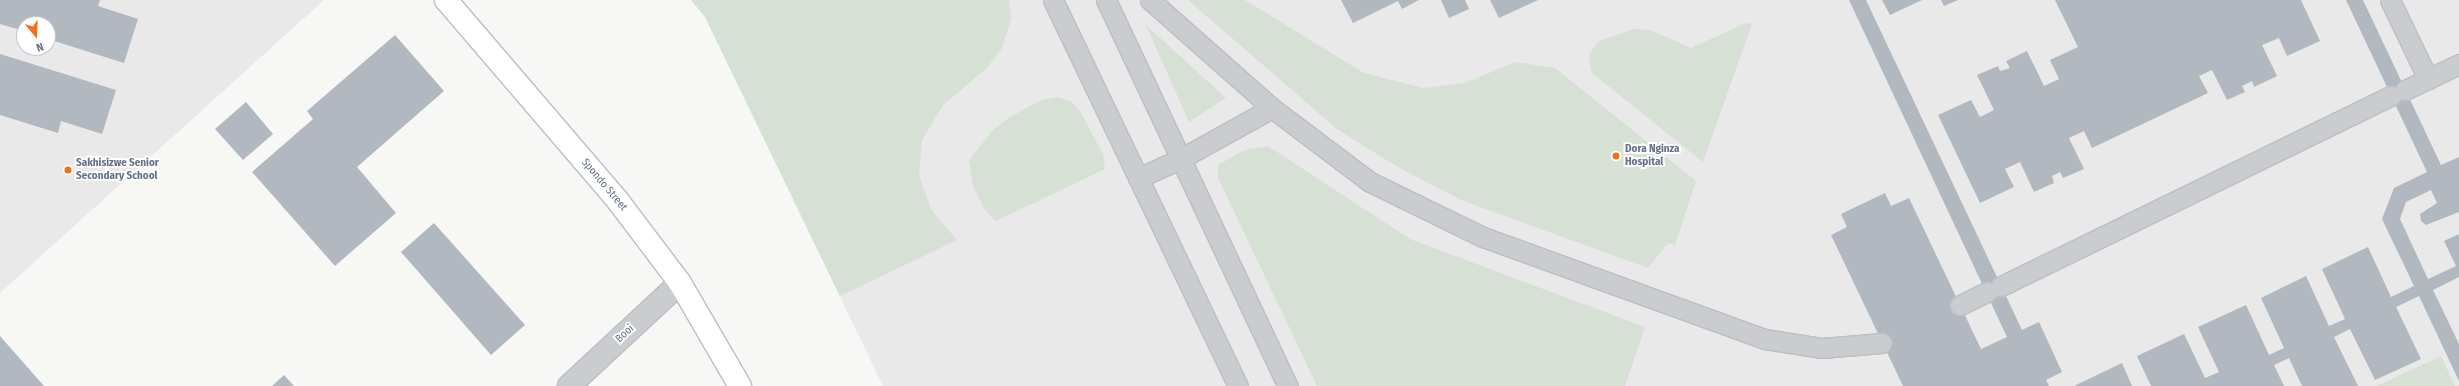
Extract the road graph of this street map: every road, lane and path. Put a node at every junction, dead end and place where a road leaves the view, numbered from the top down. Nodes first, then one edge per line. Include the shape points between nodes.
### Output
1 (446, 0) edge
2 (1053, 0) edge
3 (1106, 0) edge
4 (1150, 0) edge
5 (2390, 0) edge
6 (2459, 64) edge
7 (2428, 79) junction
8 (1272, 108) junction
9 (1180, 159) junction
10 (1138, 178) junction
11 (680, 283) junction
12 (1960, 305) dead end
13 (1882, 343) dead end
14 (569, 386) edge
15 (740, 386) edge
16 (1238, 386) edge
17 (1288, 386) edge

1 - 11 main road, Spondo Street via 618,201
2 - 10 lane
3 - 9 lane
4 - 8 lane
5 - 7 lane
6 - 7 lane
7 - 12 lane
8 - 9 lane
8 - 13 lane via 1370,182 1483,237 1766,339 1822,348
9 - 10 lane
9 - 17 lane
10 - 16 lane
11 - 14 street, Booi
11 - 15 main road, Spondo Street

